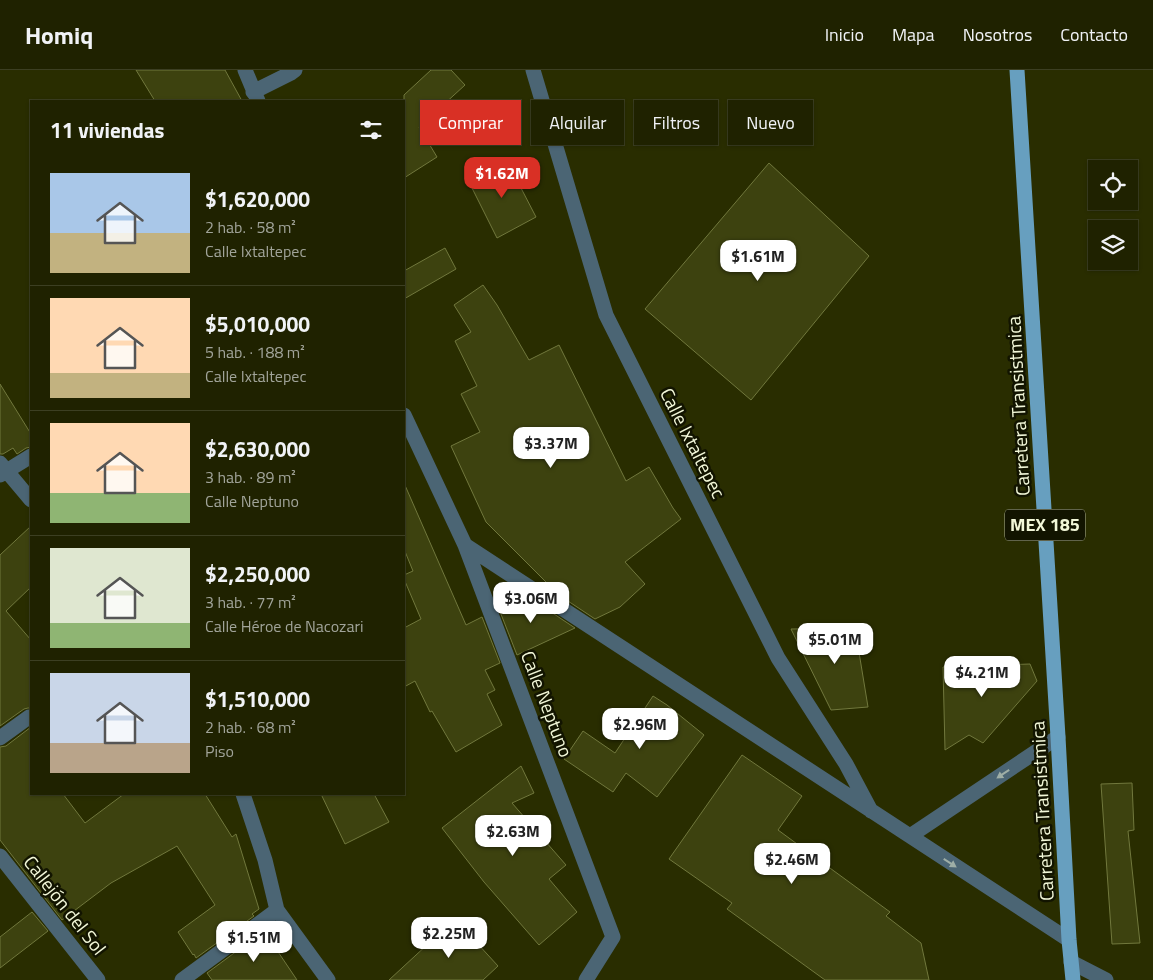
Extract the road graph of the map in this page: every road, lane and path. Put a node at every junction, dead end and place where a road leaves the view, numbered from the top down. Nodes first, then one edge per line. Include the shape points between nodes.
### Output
1 (245, 70) edge
2 (295, 70) edge
3 (533, 70) edge
4 (1017, 70) edge
5 (256, 96) edge
6 (405, 417) edge
7 (30, 456) edge
8 (2, 469) edge
9 (30, 499) edge
10 (465, 545) junction
11 (28, 717) dead end
12 (1058, 737) junction
13 (0, 738) edge
14 (243, 795) edge
15 (871, 811) junction
16 (910, 836) junction
17 (0, 856) edge
18 (277, 910) junction
19 (1069, 940) junction
20 (1072, 962) junction
21 (98, 980) edge
22 (182, 980) edge
23 (328, 980) edge
24 (586, 980) edge
25 (1072, 980) edge
26 (1106, 980) edge

1 - 5 street
2 - 5 street
3 - 15 street, Calle Ixtaltepec via 606,315 778,658 846,764
4 - 12 main road, Carretera Transistmica / MEX 185
6 - 10 street, Calle Neptuno
7 - 8 street
8 - 9 street
10 - 15 street
10 - 24 street, Calle Neptuno via 613,937
11 - 13 street
12 -> 16 street
12 - 19 main road, Carretera Transistmica / MEX 185
14 - 18 street via 265,860
15 - 16 street
16 -> 19 street
17 - 21 street, Callejón del Sol
18 - 22 street
18 - 23 street
19 - 20 main road, Carretera Transistmica / MEX 185
20 - 25 main road, Carretera Transistmica / MEX 185
20 - 26 street

